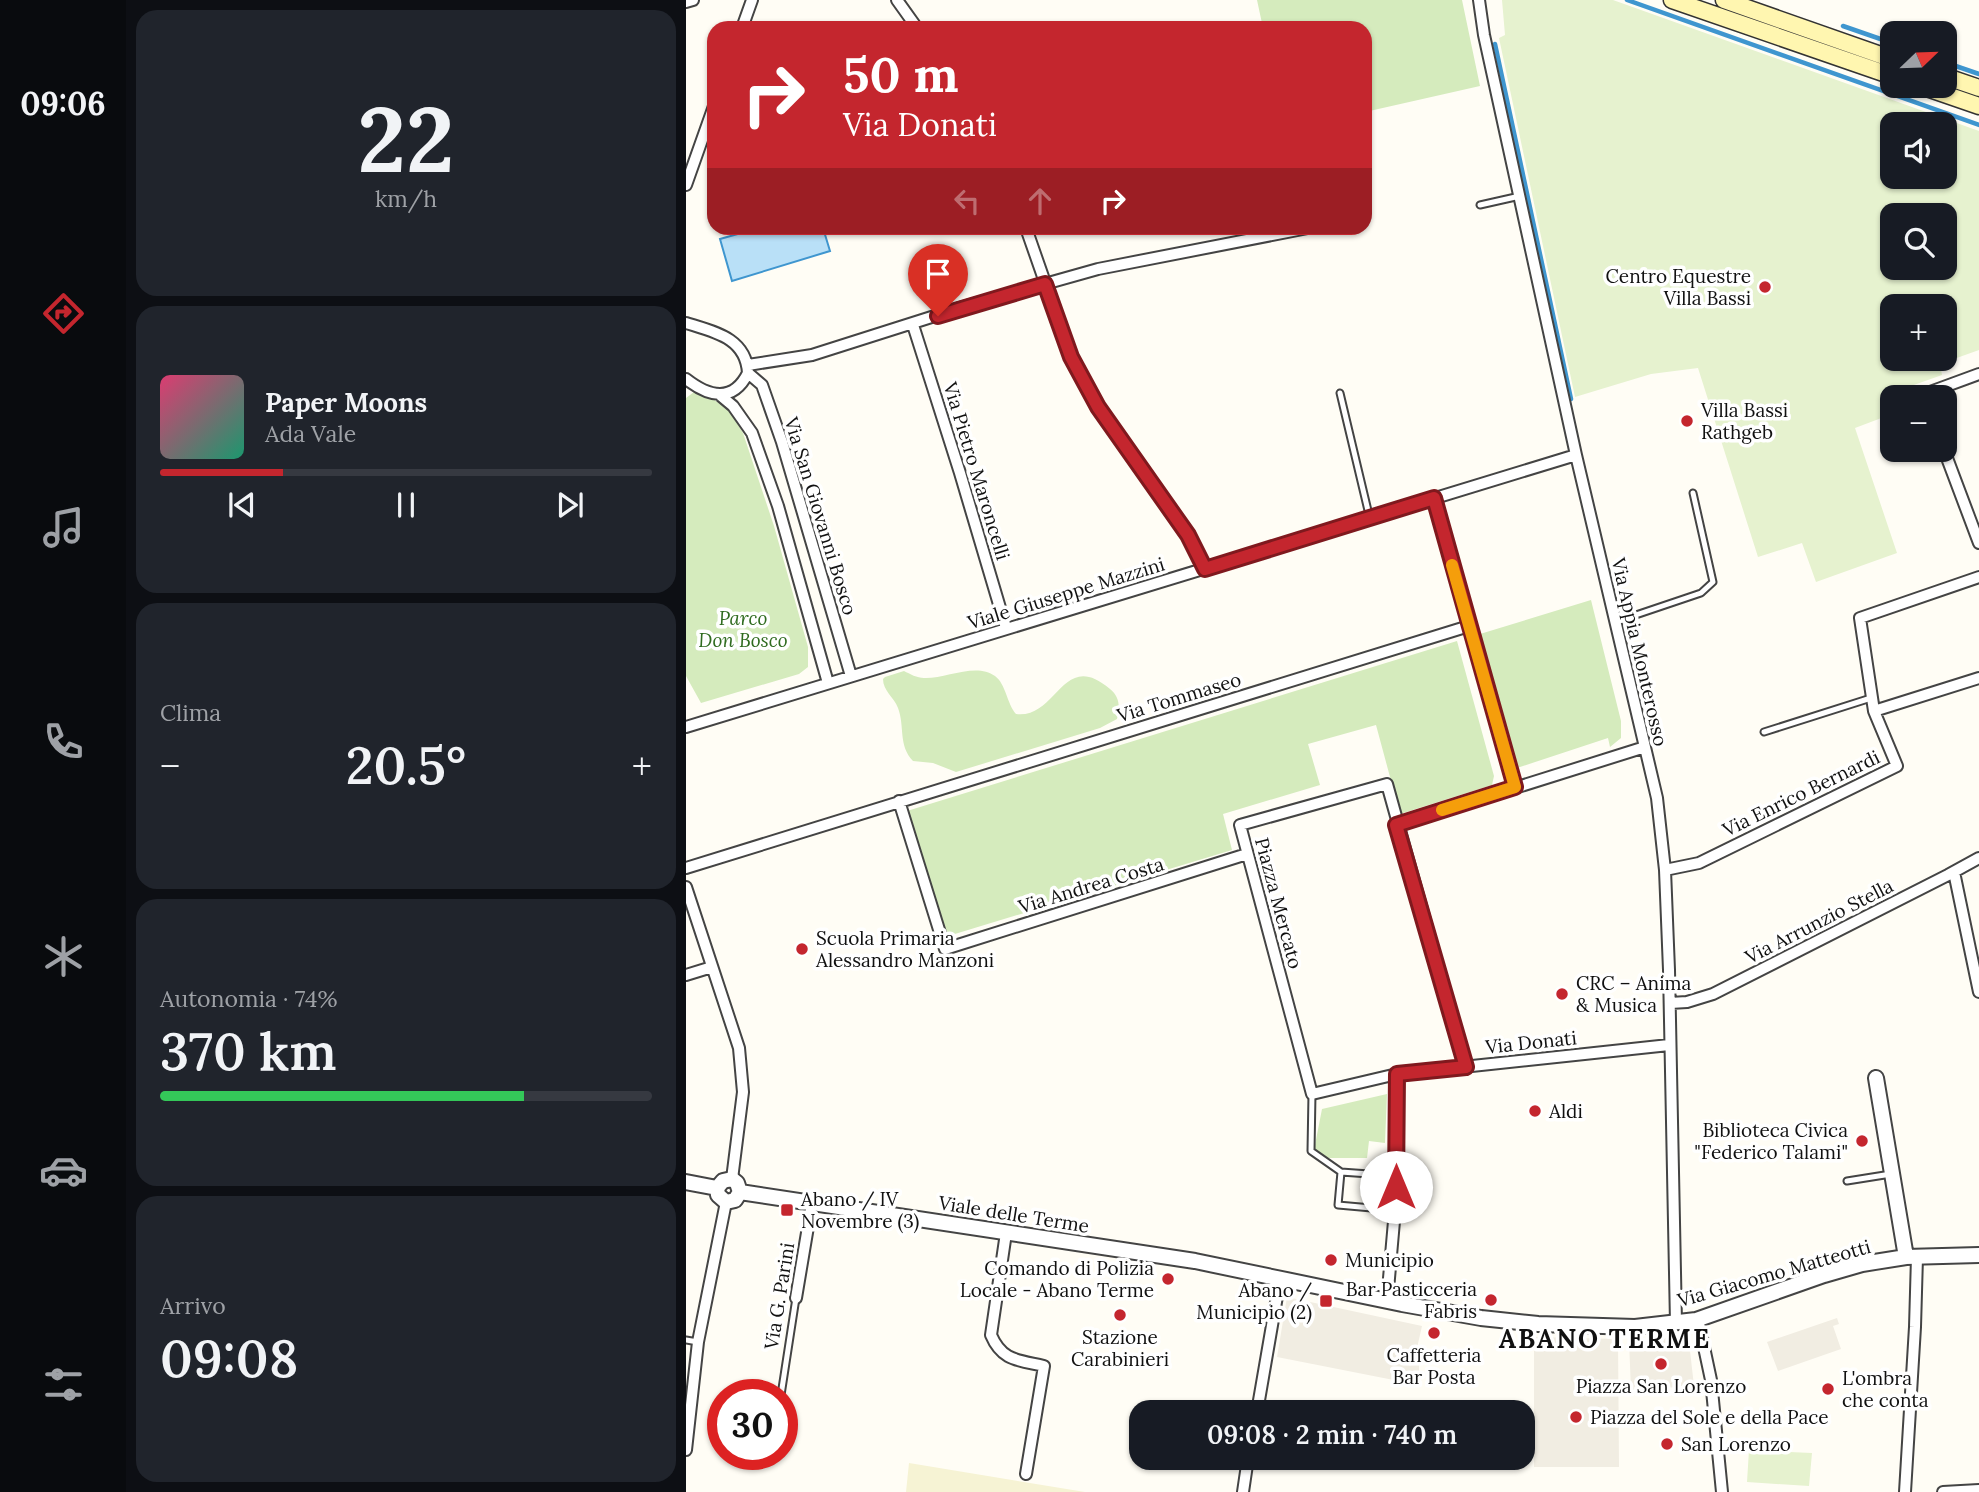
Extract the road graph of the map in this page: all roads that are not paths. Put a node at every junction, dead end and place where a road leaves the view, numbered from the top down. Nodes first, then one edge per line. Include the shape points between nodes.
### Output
1 (693, 0) edge
2 (752, 0) edge
3 (897, 0) edge
4 (1479, 0) edge
5 (1672, 0) edge
6 (1724, 0) edge
7 (686, 2) edge
8 (744, 21) edge
9 (912, 21) edge
10 (1880, 54) edge
11 (1880, 72) edge
12 (1957, 80) edge
13 (1979, 88) edge
14 (1956, 98) edge
15 (1979, 106) edge
16 (707, 126) edge
17 (686, 186) edge
18 (1520, 196) junction
19 (1480, 205) dead end
20 (1028, 235) edge
21 (1272, 235) edge
22 (1045, 284) junction
23 (686, 323) edge
24 (912, 325) junction
25 (748, 369) junction
26 (1979, 374) edge
27 (687, 382) edge
28 (1949, 385) edge
29 (1340, 393) dead end
30 (721, 396) junction
31 (1576, 455) junction
32 (1949, 462) edge
33 (1693, 493) dead end
34 (1434, 498) junction
35 (1370, 519) junction
36 (1979, 543) edge
37 (1205, 569) junction
38 (1979, 577) edge
39 (1615, 622) junction
40 (1469, 626) junction
41 (1006, 628) junction
42 (851, 676) junction
43 (1979, 678) edge
44 (828, 683) junction
45 (1874, 696) junction
46 (1874, 711) junction
47 (686, 727) edge
48 (1765, 732) dead end
49 (1645, 747) junction
50 (1515, 787) junction
51 (899, 800) junction
52 (1396, 825) junction
53 (1247, 854) junction
54 (1979, 858) edge
55 (686, 868) edge
56 (1665, 870) junction
57 (1951, 874) junction
58 (686, 887) edge
59 (712, 967) junction
60 (686, 975) edge
61 (1979, 992) edge
62 (1670, 1003) junction
63 (1669, 1045) junction
64 (1466, 1067) junction
65 (1397, 1074) junction
66 (1876, 1078) dead end
67 (1312, 1094) junction
68 (1341, 1172) junction
69 (1891, 1174) junction
70 (1397, 1176) junction
71 (732, 1179) junction
72 (1847, 1181) dead end
73 (686, 1182) edge
74 (718, 1188) junction
75 (740, 1192) junction
76 (726, 1202) junction
77 (812, 1202) junction
78 (1394, 1210) junction
79 (1006, 1233) junction
80 (1979, 1255) edge
81 (1911, 1257) junction
82 (1280, 1279) junction
83 (796, 1298) joint
84 (1387, 1301) junction
85 (1698, 1320) junction
86 (1676, 1322) junction
87 (686, 1340) edge
88 (698, 1342) junction
89 (691, 1357) edge
90 (783, 1379) edge
91 (1259, 1400) edge
92 (686, 1450) edge
93 (1247, 1470) edge
94 (1026, 1474) dead end
95 (1979, 1490) edge
96 (1244, 1492) edge
97 (1722, 1492) edge
98 (1905, 1492) edge
99 (1943, 1492) edge

1 - 7 street
2 - 8 street
3 - 9 street
4 - 18 street, Via Appia Monterosso
5 - 11 main road
6 - 10 main road
12 - 13 main road
14 - 15 main road
16 - 17 street
18 - 19 lane
18 - 31 street, Via Appia Monterosso
20 - 22 street
21 - 22 street
22 - 24 street
22 - 37 street via 1071,357 1098,407 1188,535
23 - 25 street, Via San Giovanni Bosco via 736,343
24 - 25 street
24 - 41 street, Via Pietro Maroncelli
25 - 30 street via 739,388
25 - 42 street, Via San Giovanni Bosco via 762,385 782,442
26 - 28 street
27 - 30 street, Via San Giovanni Bosco
29 - 35 lane
30 - 44 street, Via San Giovanni Bosco via 752,433 778,506
31 - 34 street, Viale Giuseppe Mazzini
31 - 39 street, Via Appia Monterosso
32 - 36 street
33 - 39 lane via 1713,582 1701,593
34 - 35 street, Viale Giuseppe Mazzini
34 - 40 street
35 - 37 street, Viale Giuseppe Mazzini
37 - 41 street, Viale Giuseppe Mazzini
38 - 45 street, Via Enrico Bernardi via 1860,618
39 - 49 street, Via Appia Monterosso
40 - 50 street
40 - 51 street, Via Tommaseo
41 - 42 street, Viale Giuseppe Mazzini
42 - 44 street, Viale Giuseppe Mazzini
43 - 46 street
44 - 47 street, Viale Giuseppe Mazzini
45 - 46 street, Via Enrico Bernardi
45 - 48 lane
46 - 56 street, Via Enrico Bernardi via 1897,766 1699,863
49 - 50 street
49 - 56 street, Via Appia Monterosso via 1661,819
50 - 52 street
51 - 53 street, Via Andrea Costa via 945,949
51 - 55 street, Via Tommaseo
52 - 53 street, Piazza Mercato via 1387,784 1240,825
52 - 64 street, Piazza Mercato
53 - 67 street, Piazza Mercato
54 - 57 street, Via Arrunzio Stella
56 - 62 street, Via Appia Monterosso
57 - 61 street
57 - 62 street, Via Arrunzio Stella via 1713,994
58 - 59 street
59 - 60 street
59 - 71 street via 739,1048 743,1092
62 - 63 street, Via Appia Monterosso
63 - 64 street, Via Donati
63 - 86 street, Via Appia Monterosso
64 - 65 street, Via Donati
65 - 67 street
65 - 70 street
66 - 69 street
67 - 68 lane via 1311,1151
68 - 70 lane
68 - 78 lane via 1338,1205
69 - 72 lane
69 - 81 street
70 - 78 street
71 - 74 street
71 - 75 street
73 - 74 street
74 - 76 street
75 - 76 street via 735,1200
75 - 77 street, Viale delle Terme
76 - 88 street
77 - 79 street, Viale delle Terme
77 - 83 street, Via G. Parini
78 - 84 street
79 - 82 street, Viale delle Terme via 1195,1261
79 - 94 street via 991,1335 997,1349 1009,1358 1044,1366
80 - 81 street, Via Giacomo Matteotti
81 - 85 street, Via Giacomo Matteotti via 1824,1275
81 - 98 street via 1915,1327
82 - 84 street, Via Giacomo Matteotti
82 - 91 street
83 - 90 lane, Via G. Parini
84 - 86 street, Via Giacomo Matteotti via 1538,1324 1635,1327
85 - 86 street, Via Giacomo Matteotti
85 - 97 street via 1711,1380
87 - 88 lane
88 - 89 street
89 - 92 street
93 - 96 street
95 - 99 street

